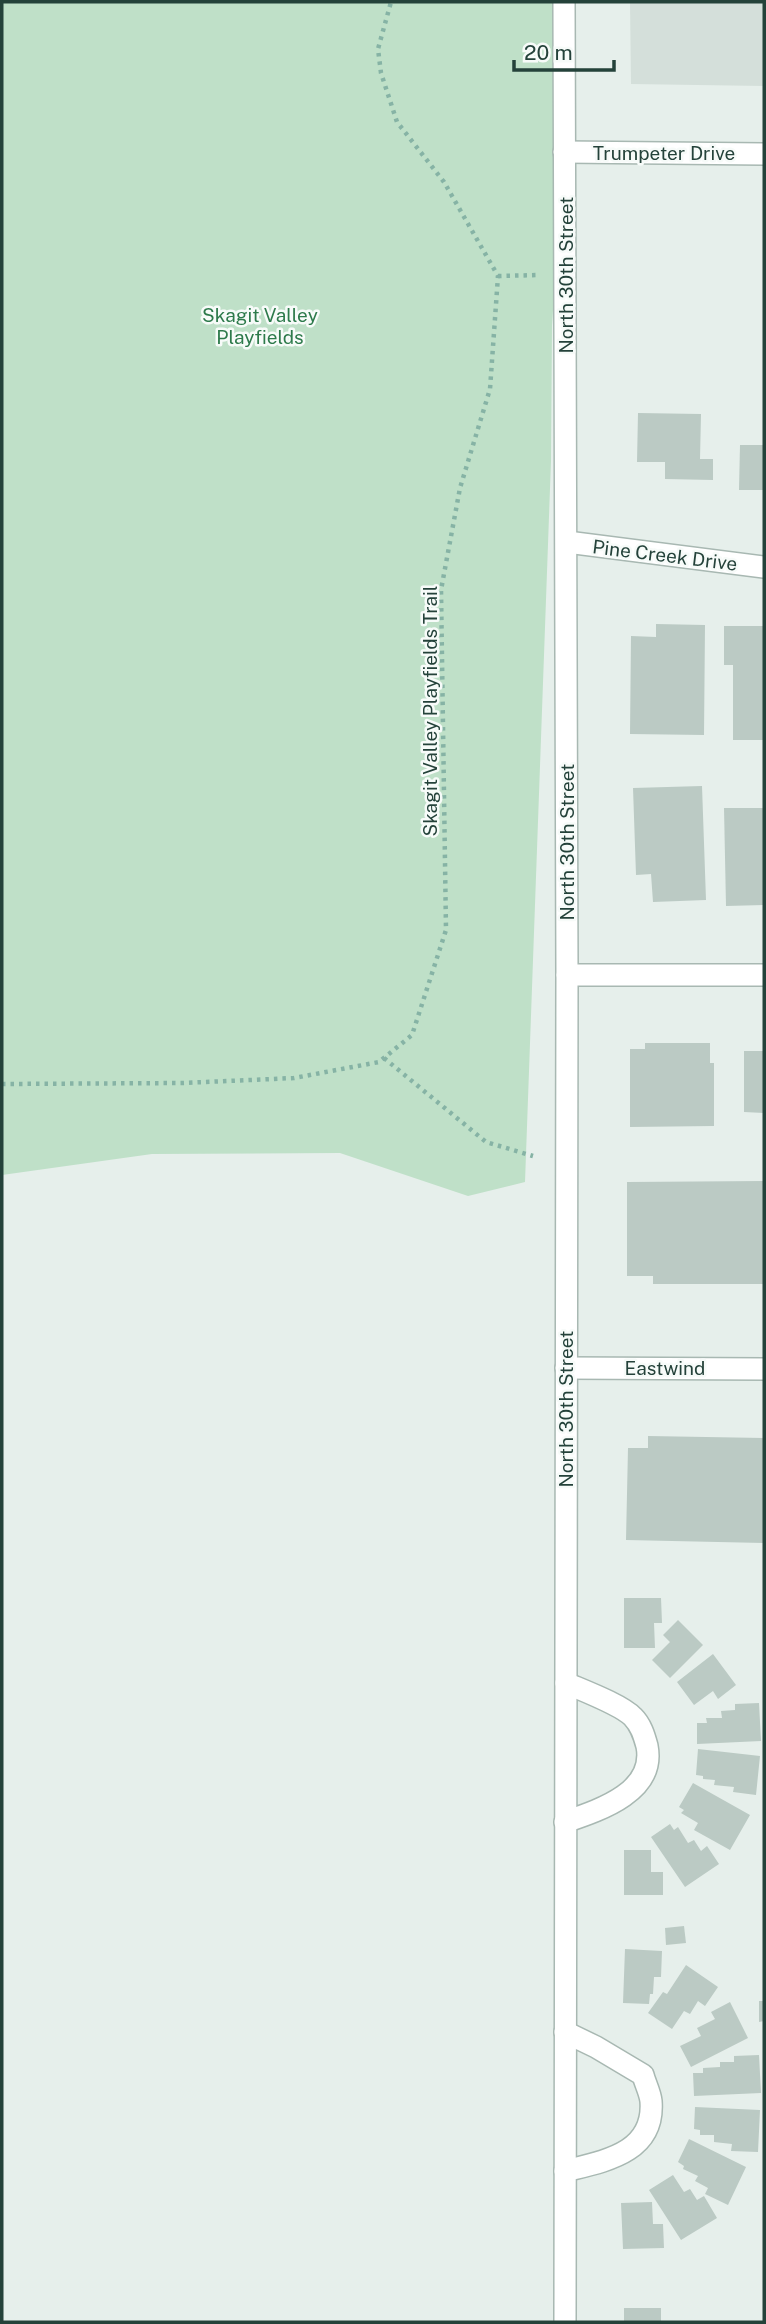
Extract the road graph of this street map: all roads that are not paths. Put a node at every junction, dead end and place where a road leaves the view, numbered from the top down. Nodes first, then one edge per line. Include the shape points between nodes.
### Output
1 (564, 2) edge
2 (564, 152) junction
3 (764, 154) edge
4 (567, 542) junction
5 (764, 567) edge
6 (567, 975) junction
7 (764, 975) edge
8 (566, 1368) junction
9 (764, 1369) edge
10 (566, 1683) junction
11 (565, 1822) junction
12 (565, 2032) junction
13 (565, 2171) junction
14 (565, 2322) edge

1 - 2 street, North 30th Street
2 - 3 street, Trumpeter Drive
2 - 4 street, North 30th Street
4 - 5 street, Pine Creek Drive
4 - 6 street, North 30th Street
6 - 7 street
6 - 8 street, North 30th Street
8 - 9 street, Eastwind
8 - 10 street, North 30th Street
10 - 11 street, North 30th Street
10 - 11 street via 633,1716 644,1732 648,1751 647,1770 636,1786 597,1811
11 - 12 street, North 30th Street
12 - 13 street, North 30th Street
12 - 13 street via 643,2075 651,2099 649,2127 631,2150
13 - 14 street, North 30th Street

